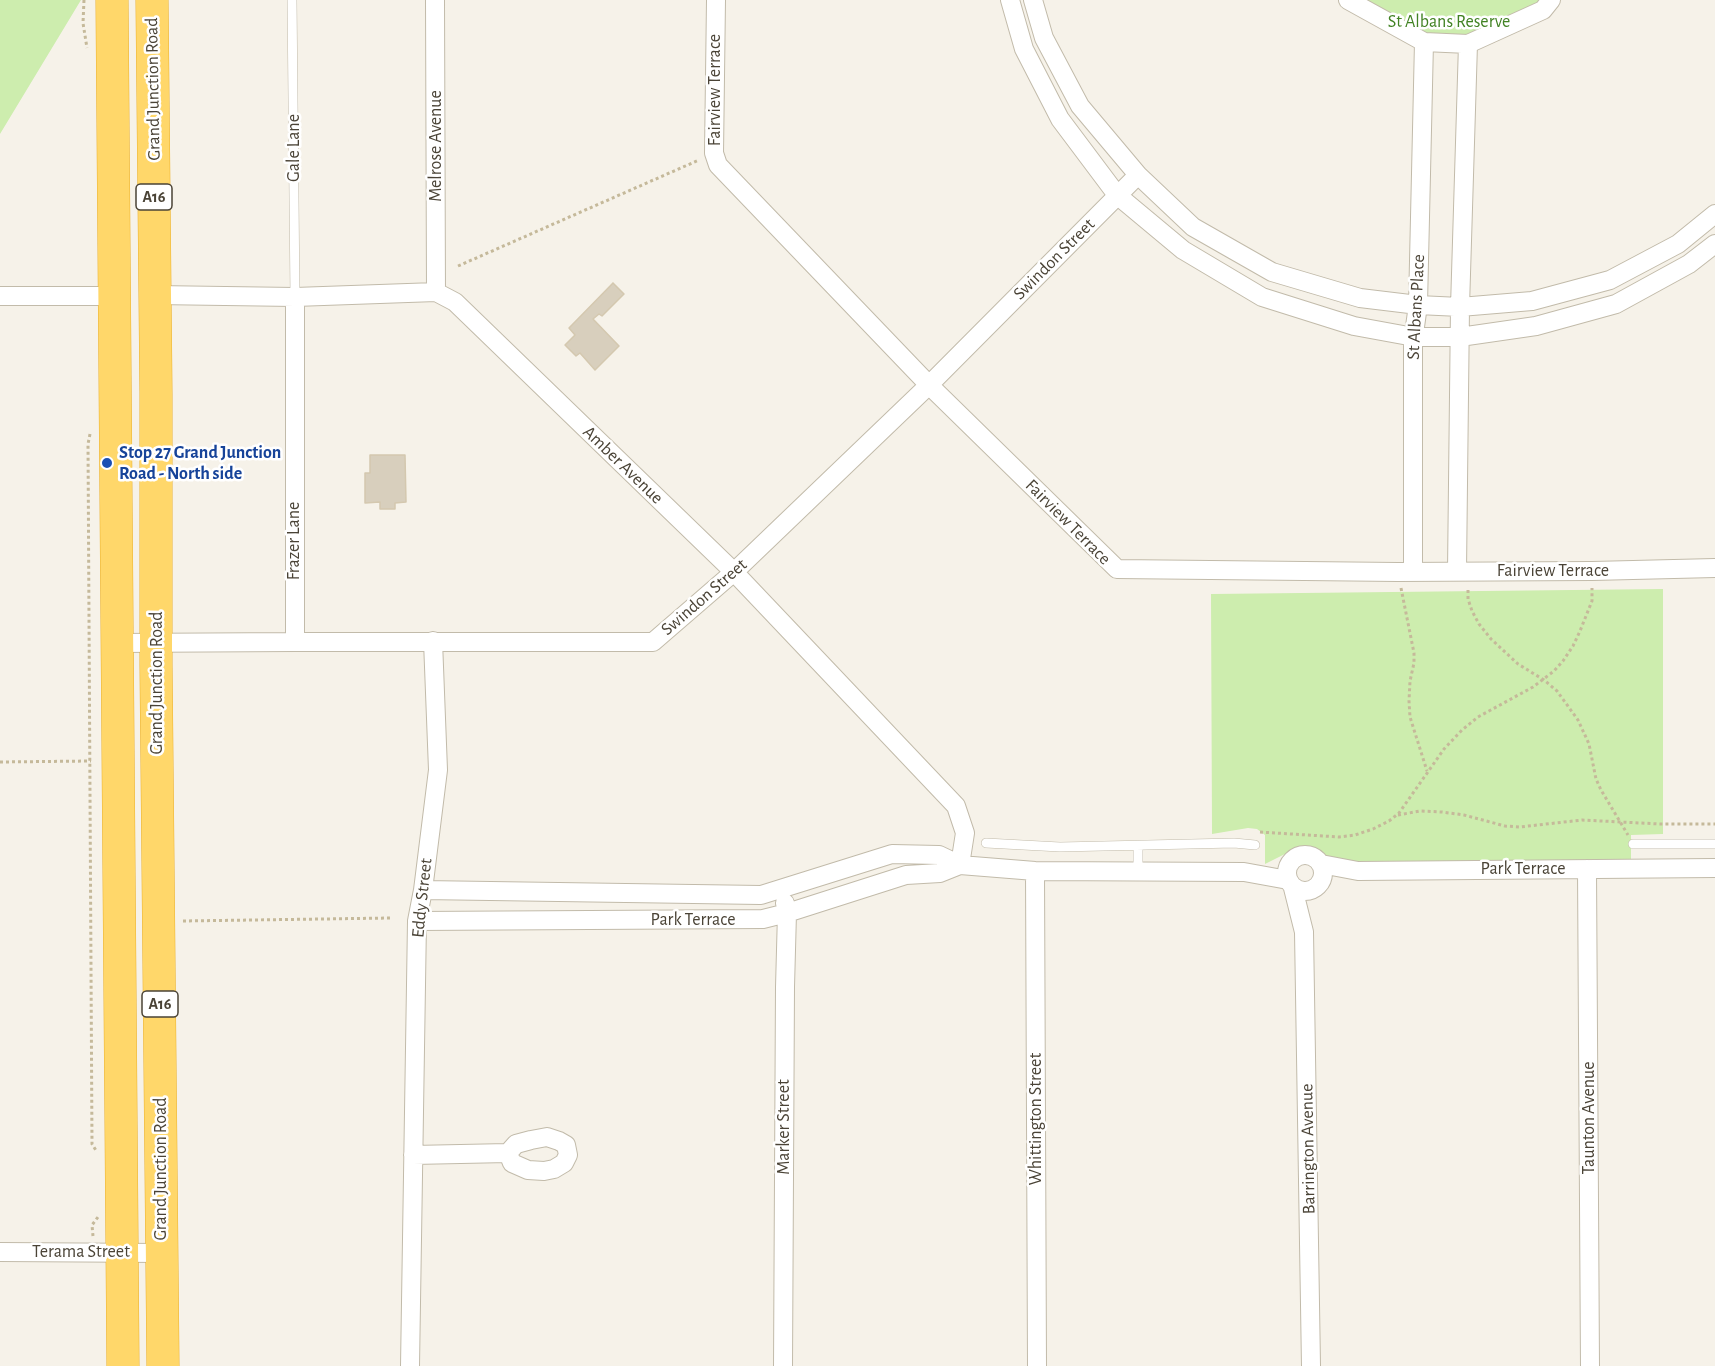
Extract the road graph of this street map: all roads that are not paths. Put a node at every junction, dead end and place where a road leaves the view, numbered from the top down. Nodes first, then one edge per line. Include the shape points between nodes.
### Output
1 (112, 0) edge
2 (152, 0) edge
3 (292, 0) edge
4 (435, 0) edge
5 (716, 0) edge
6 (1010, 0) edge
7 (1033, 0) edge
8 (1348, 0) edge
9 (1551, 0) edge
10 (1424, 42) junction
11 (1468, 44) junction
12 (1137, 175) junction
13 (1117, 195) junction
14 (1715, 214) edge
15 (1715, 244) edge
16 (436, 292) junction
17 (155, 295) junction
18 (0, 296) edge
19 (114, 296) junction
20 (295, 297) junction
21 (1418, 305) junction
22 (1460, 307) junction
23 (1414, 337) junction
24 (1460, 337) junction
25 (929, 385) junction
26 (1715, 568) edge
27 (1406, 571) junction
28 (1462, 571) junction
29 (734, 572) junction
30 (433, 641) junction
31 (156, 642) junction
32 (295, 642) junction
33 (117, 643) junction
34 (987, 843) dead end
35 (1633, 844) road end
36 (1715, 844) edge
37 (1255, 845) road end
38 (1138, 846) junction
39 (1688, 856) junction
40 (960, 865) junction
41 (1715, 868) edge
42 (1587, 869) junction
43 (1035, 871) junction
44 (1138, 872) junction
45 (1290, 877) junction
46 (1319, 877) junction
47 (783, 889) junction
48 (423, 890) junction
49 (787, 913) junction
50 (417, 921) junction
51 (1304, 932) junction
52 (508, 1153) dead end
53 (414, 1155) junction
54 (0, 1252) edge
55 (108, 1252) junction
56 (162, 1253) junction
57 (123, 1366) edge
58 (163, 1366) edge
59 (410, 1366) edge
60 (783, 1366) edge
61 (1036, 1366) edge
62 (1311, 1366) edge
63 (1590, 1366) edge

1 - 19 highway, A16
2 - 17 highway, Grand Junction Road / A16
3 - 20 lane, Gale Lane
4 - 16 street, Melrose Avenue
5 - 25 street, Fairview Terrace via 714,153 718,165
6 - 13 street via 1024,49 1060,119
7 - 12 street via 1044,38 1080,106
8 - 10 street
9 - 11 street via 1543,10
10 - 11 street
10 - 21 street, St Albans Place
11 - 22 street
12 - 13 street, Swindon Street
12 - 21 street via 1193,227 1272,272 1360,298
13 - 23 street via 1183,250 1262,297 1354,326
13 - 25 street, Swindon Street
14 - 22 street via 1678,244 1610,280 1532,301
15 - 24 street via 1689,264 1616,304 1536,326
16 - 20 street
16 - 29 street, Amber Avenue via 455,302
17 - 20 street
17 - 31 highway, Grand Junction Road / A16
18 - 19 street
19 - 33 highway, A16
20 - 32 street, Frazer Lane
21 - 22 street
21 - 23 street, St Albans Place
22 - 24 street
23 - 24 street
23 - 27 street, St Albans Place
24 - 28 street
25 - 27 street, Fairview Terrace via 1117,569
25 - 29 street, Swindon Street
26 - 28 street, Fairview Terrace
27 - 28 street, Fairview Terrace
29 - 30 street, Swindon Street via 653,642
29 - 40 street, Amber Avenue via 956,806 965,833
30 - 32 street, Swindon Street
30 - 48 street, Eddy Street via 438,770
31 - 32 street, Swindon Street
31 - 33 street, Swindon Street
31 - 56 highway, Grand Junction Road / A16
33 - 55 highway, A16 via 104,761
34 - 38 lane
35 - 39 lane, Park Terrace
36 - 39 lane, Park Terrace
37 - 38 lane
38 - 44 lane
39 - 41 street, Park Terrace
39 - 42 street, Park Terrace
40 - 43 street, Park Terrace
40 - 47 street, Park Terrace via 939,855 892,854
40 - 49 street, Park Terrace via 940,873 906,875
42 - 46 street, Park Terrace via 1358,870
42 - 63 street, Taunton Avenue
43 - 44 street, Park Terrace
43 - 61 street, Whittington Street
44 - 45 street, Park Terrace via 1244,872
45 - 46 street via 1300,891 1307,892
45 - 46 street via 1298,856 1305,855 1311,856
45 - 51 street, Barrington Avenue
46 - 51 street, Barrington Avenue
47 - 48 street, Park Terrace via 761,895
47 - 49 street, Marker Street
48 - 50 street, Eddy Street
49 - 50 street, Park Terrace via 763,919
49 - 60 street, Marker Street
50 - 53 street, Eddy Street
51 - 62 street, Barrington Avenue
52 - 53 street
53 - 59 street, Eddy Street
54 - 55 street, Terama Street
55 - 56 street, Terama Street
55 - 57 highway, A16
56 - 58 highway, Grand Junction Road / A16

